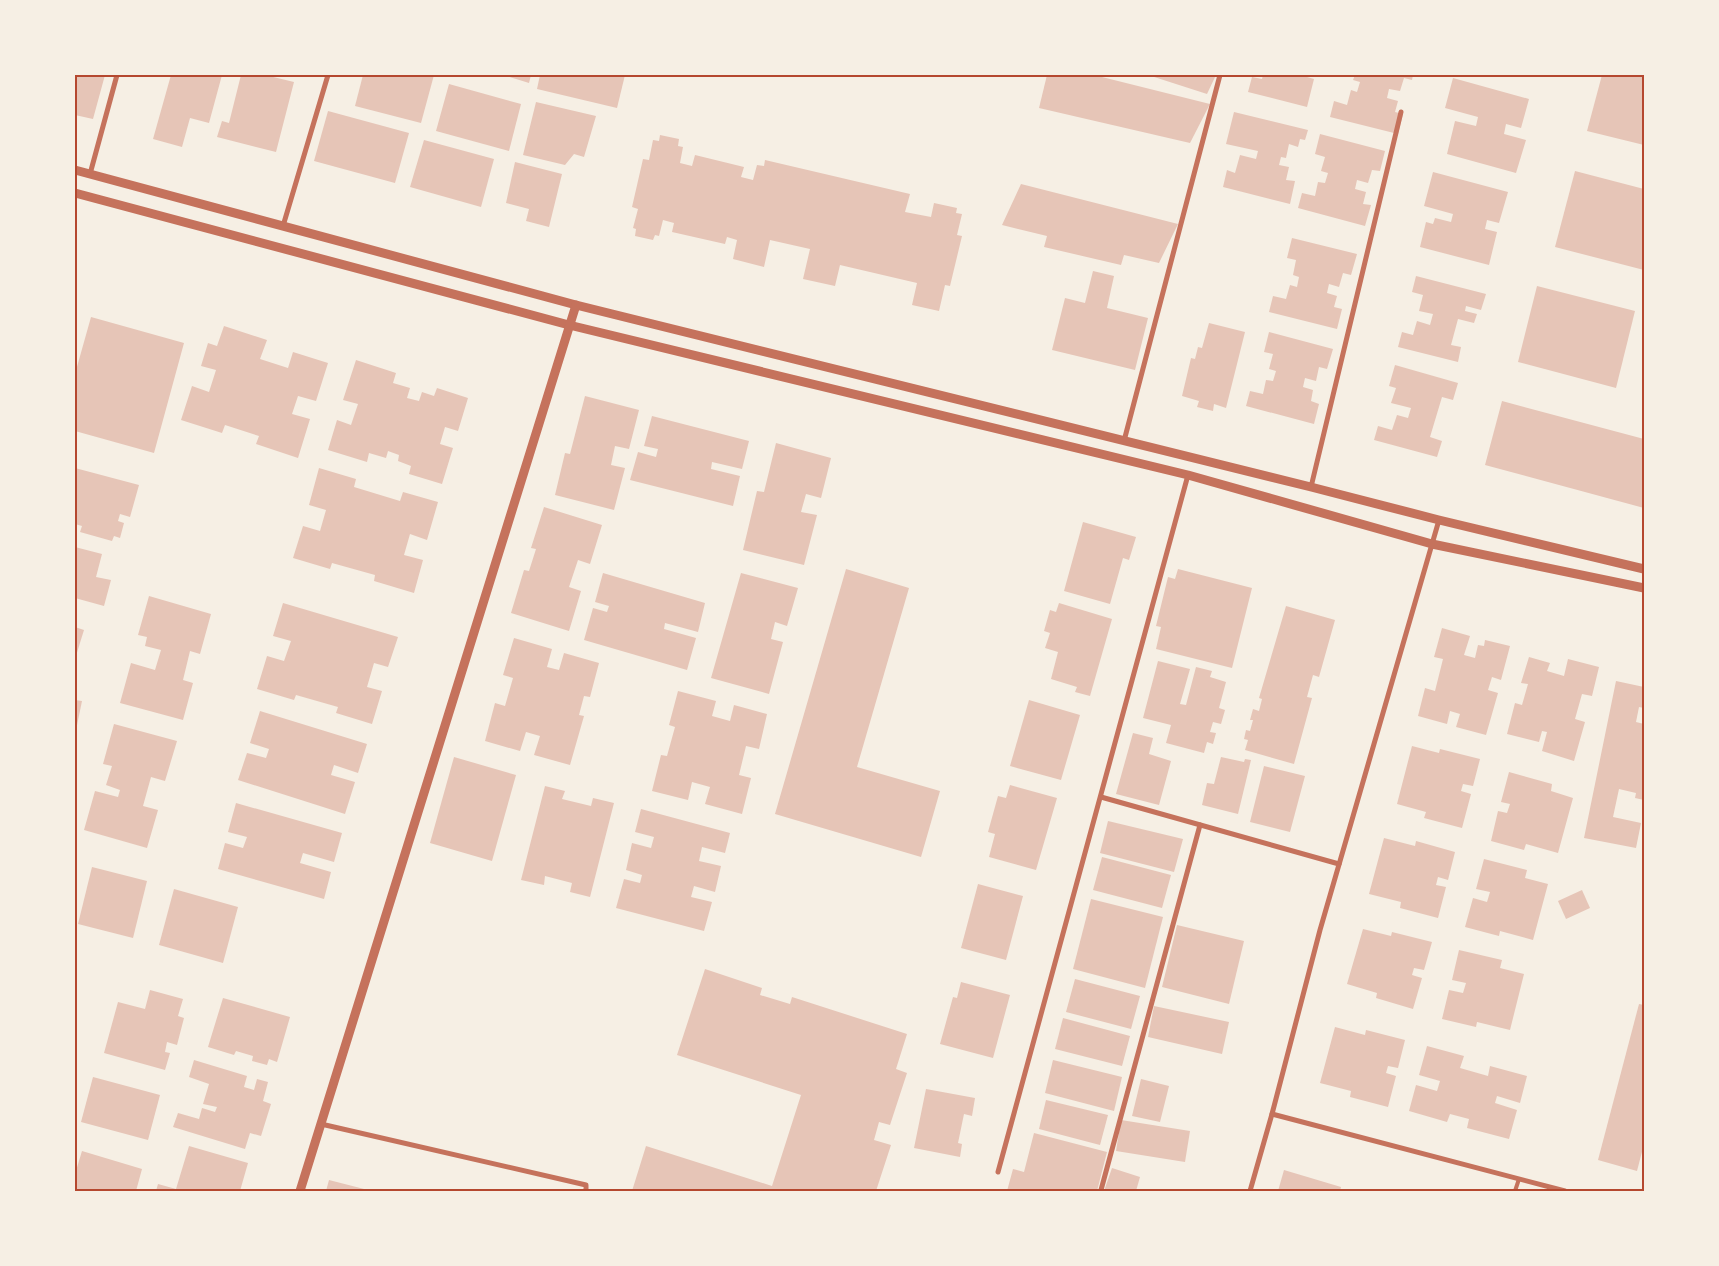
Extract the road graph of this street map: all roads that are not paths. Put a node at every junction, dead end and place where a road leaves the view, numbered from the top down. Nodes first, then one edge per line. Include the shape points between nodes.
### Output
1 (117, 75) edge
2 (328, 75) edge
3 (1220, 75) edge
4 (1401, 112) dead end
5 (75, 170) edge
6 (90, 174) junction
7 (75, 193) edge
8 (283, 226) junction
9 (576, 305) junction
10 (569, 325) junction
11 (1124, 441) junction
12 (1188, 475) junction
13 (1310, 487) junction
14 (1439, 520) junction
15 (1432, 544) junction
16 (1644, 569) edge
17 (1644, 588) edge
18 (1101, 797) junction
19 (1200, 825) junction
20 (1339, 864) junction
21 (1272, 1114) junction
22 (321, 1124) junction
23 (998, 1172) dead end
24 (1519, 1179) junction
25 (1101, 1190) edge
26 (300, 1191) edge
27 (586, 1191) edge
28 (1250, 1191) edge
29 (1515, 1191) edge
30 (1565, 1191) edge

1 - 6 street
2 - 8 street
3 - 11 street
4 - 13 street
5 - 6 street
6 - 8 street
7 - 10 street
8 - 9 street
9 - 10 street
9 - 11 street
10 - 12 street
10 - 22 street
11 - 13 street
12 - 15 street
12 - 18 street
13 - 14 street
14 - 15 street
14 - 16 street
15 - 17 street
15 - 20 street
18 - 19 street
18 - 23 street
19 - 20 street
19 - 25 street
20 - 21 street
21 - 24 street
21 - 28 street
22 - 26 street
22 - 27 street via 586,1185
24 - 29 lane
24 - 30 street

